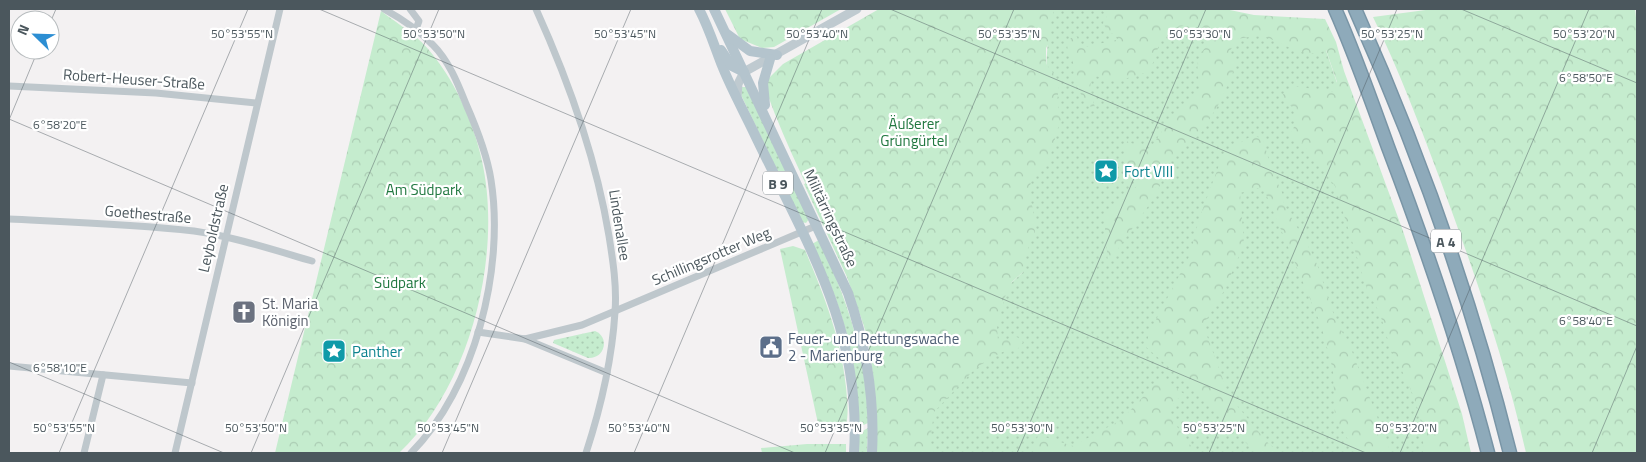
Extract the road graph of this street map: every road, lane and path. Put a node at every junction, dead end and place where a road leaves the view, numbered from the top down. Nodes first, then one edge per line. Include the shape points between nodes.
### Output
1 (280, 9) edge
2 (384, 9) edge
3 (410, 9) edge
4 (536, 9) edge
5 (699, 9) edge
6 (714, 9) edge
7 (857, 9) edge
8 (1335, 9) edge
9 (1355, 9) edge
10 (416, 29) junction
11 (724, 32) junction
12 (712, 36) junction
13 (773, 57) junction
14 (744, 72) junction
15 (9, 86) edge
16 (737, 97) junction
17 (257, 103) junction
18 (767, 116) junction
19 (9, 220) edge
20 (818, 225) junction
21 (802, 232) junction
22 (225, 237) junction
23 (312, 261) dead end
24 (616, 311) junction
25 (478, 332) junction
26 (525, 339) junction
27 (9, 366) edge
28 (607, 373) junction
29 (103, 375) junction
30 (192, 383) junction
31 (84, 453) edge
32 (175, 453) edge
33 (411, 453) edge
34 (586, 453) edge
35 (854, 453) edge
36 (872, 453) edge
37 (1488, 453) edge
38 (1510, 453) edge

1 - 17 street, Leyboldstraße
2 - 10 street
3 - 10 street via 419,21
4 - 24 street, Lindenallee via 571,92 601,190 612,252
5 - 12 main road, B 9
6 - 11 main road, Militärringstraße / B 9
7 - 13 main road
8 - 37 highway, A 4 via 1358,60 1437,281
9 - 38 highway, A 4 via 1409,138 1456,269
10 - 25 street via 434,46 453,76 487,160 493,198 493,245 487,296
11 - 13 main road via 750,51
11 - 14 main road, Militärringstraße / B 9
12 - 14 main road, B 9 via 732,66
12 - 16 main road, B 9
13 - 14 main road
13 - 18 main road, B 9 via 763,83
14 - 16 main road via 738,84
14 - 18 main road, Militärringstraße / B 9
15 - 17 street, Robert-Heuser-Straße via 156,93
16 - 21 main road, B 9
17 - 22 street, Leyboldstraße
18 - 20 main road, Militärringstraße / B 9
19 - 22 street, Goethestraße via 128,225
20 - 21 street, Schillingsrotter Weg
20 - 36 main road, Militärringstraße / B 9 via 848,293 865,350 872,398
21 - 24 street, Schillingsrotter Weg
21 - 35 main road, B 9 via 831,295 846,344 854,396
22 - 23 street, Goethestraße
22 - 30 street, Leyboldstraße
24 - 26 street, Schillingsrotter Weg via 582,325
24 - 28 street, Lindenallee
25 - 26 street
25 - 33 street via 463,373 445,407
26 - 28 street
27 - 29 street
28 - 34 street, Lindenallee
29 - 30 street
29 - 31 street
30 - 32 street, Leyboldstraße

